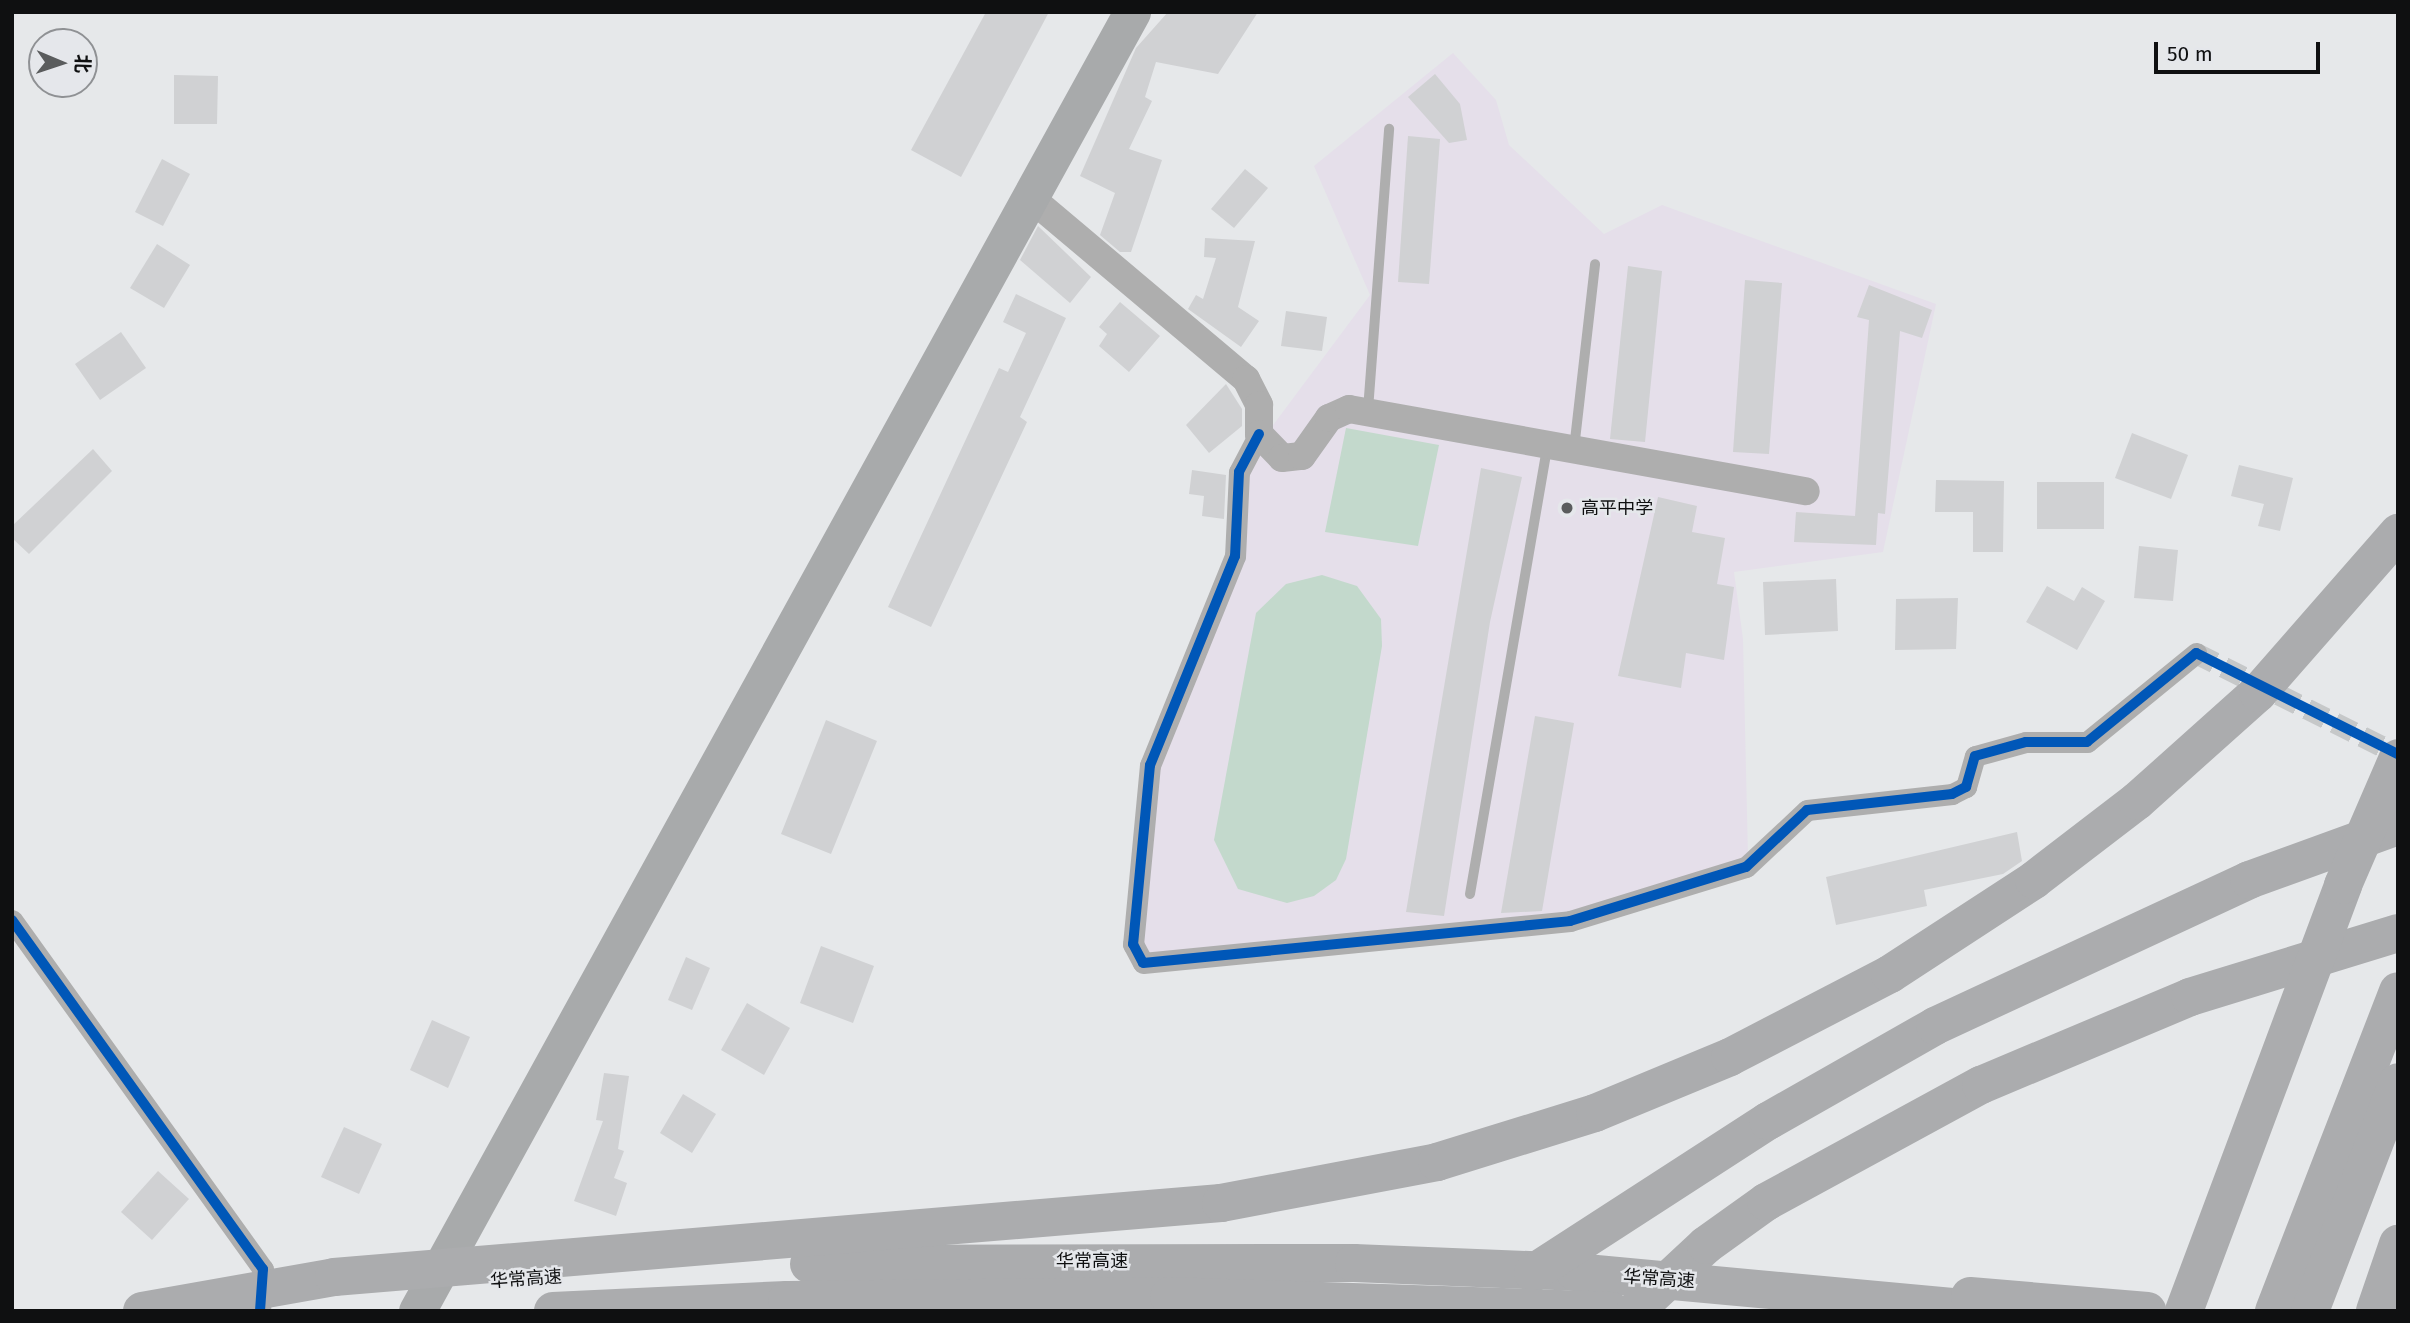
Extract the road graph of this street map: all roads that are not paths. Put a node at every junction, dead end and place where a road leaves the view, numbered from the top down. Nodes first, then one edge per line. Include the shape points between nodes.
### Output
1 (1132, 12) edge
2 (1389, 129) dead end
3 (1032, 200) junction
4 (1595, 264) dead end
5 (1367, 412) junction
6 (1259, 433) junction
7 (1561, 447) junction
8 (1806, 491) dead end
9 (2398, 533) edge
10 (2196, 653) dead end
11 (2398, 758) edge
12 (2398, 826) edge
13 (1470, 894) dead end
14 (12, 920) edge
15 (2398, 933) edge
16 (2306, 984) junction
17 (2398, 991) edge
18 (2398, 1082) edge
19 (2398, 1244) edge
20 (574, 1265) junction
21 (1354, 1281) junction
22 (1804, 1290) junction
23 (142, 1311) edge
24 (186, 1311) edge
25 (260, 1311) edge
26 (417, 1311) edge
27 (553, 1311) edge
28 (1476, 1311) edge
29 (1611, 1311) edge
30 (1635, 1311) edge
31 (1998, 1311) edge
32 (2147, 1311) edge
33 (2158, 1311) edge
34 (2185, 1311) edge
35 (2273, 1311) edge
36 (2310, 1311) edge
37 (2375, 1311) edge

1 - 3 highway
2 - 5 lane
3 - 6 street via 1246,379 1259,405
3 - 26 highway
4 - 7 lane
5 - 6 street via 1337,412 1294,461
5 - 7 street
6 - 10 street via 1239,472 1235,556 1150,765 1133,944 1143,963 1570,921 1746,867 1807,810 1952,793 1966,787 1975,756 2026,742 2087,742
7 - 8 street
7 - 13 lane
9 - 20 highway via 2258,693 2137,801 2034,880 1890,974 1730,1057 1595,1113 1437,1162 1221,1203
11 - 16 highway
12 - 28 highway via 2249,880 1936,1026 1769,1121
14 - 25 street via 262,1269
15 - 30 highway via 2190,997 1981,1085 1841,1157 1706,1245
16 - 33 highway via 2205,1195
16 - 34 highway
17 - 35 highway
18 - 36 highway
19 - 37 highway
20 - 21 highway, 华常高速 via 983,1261
20 - 23 highway via 334,1277
20 - 24 highway, 华常高速
21 - 22 highway, 华常高速
21 - 27 highway, 华常高速
21 - 29 highway, 华常高速
22 - 31 highway, 华常高速
22 - 32 highway via 2056,1300

